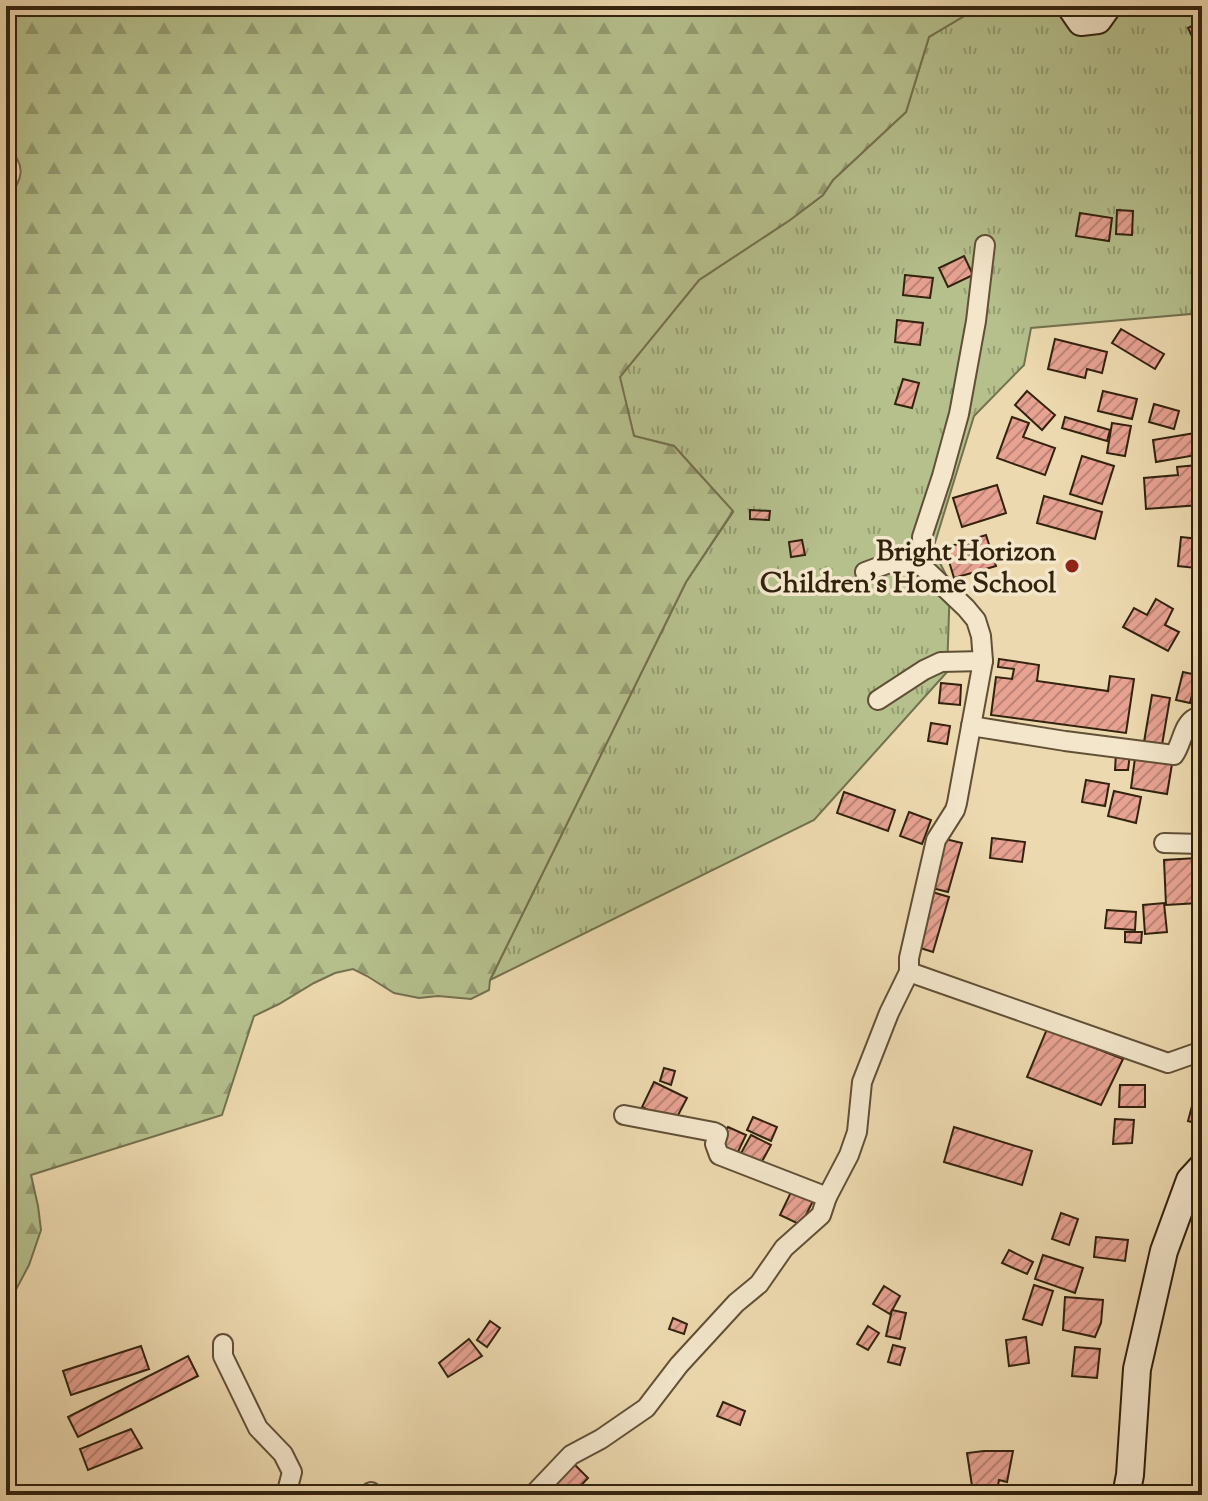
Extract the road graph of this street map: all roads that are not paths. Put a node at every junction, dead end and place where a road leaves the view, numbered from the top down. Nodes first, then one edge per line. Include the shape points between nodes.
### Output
1 (1070, 6) edge
2 (1108, 6) edge
3 (985, 245) dead end
4 (923, 567) junction
5 (865, 572) dead end
6 (983, 661) junction
7 (878, 700) dead end
8 (1202, 720) edge
9 (971, 726) junction
10 (1164, 843) dead end
11 (1202, 844) edge
12 (909, 972) junction
13 (1202, 1051) edge
14 (624, 1115) dead end
15 (1202, 1167) edge
16 (827, 1197) junction
17 (223, 1344) dead end
18 (286, 1495) edge
19 (533, 1495) edge
20 (1126, 1495) edge

1 - 2 street via 1081,22 1098,20
3 - 4 street via 959,414 922,537
4 - 5 street via 895,561
4 - 6 street via 976,620
6 - 7 street via 941,662
6 - 9 street
8 - 9 street via 1188,722 1174,755
9 - 12 street via 955,810 936,840
10 - 11 street
12 - 13 street via 1168,1063
12 - 16 street via 862,1082 857,1132
14 - 16 street via 714,1132 719,1155
15 - 20 street via 1190,1180 1164,1251 1137,1369
16 - 19 street via 821,1215 784,1248 759,1284 679,1365 646,1408 571,1455
17 - 18 street via 223,1356 258,1428 292,1472

